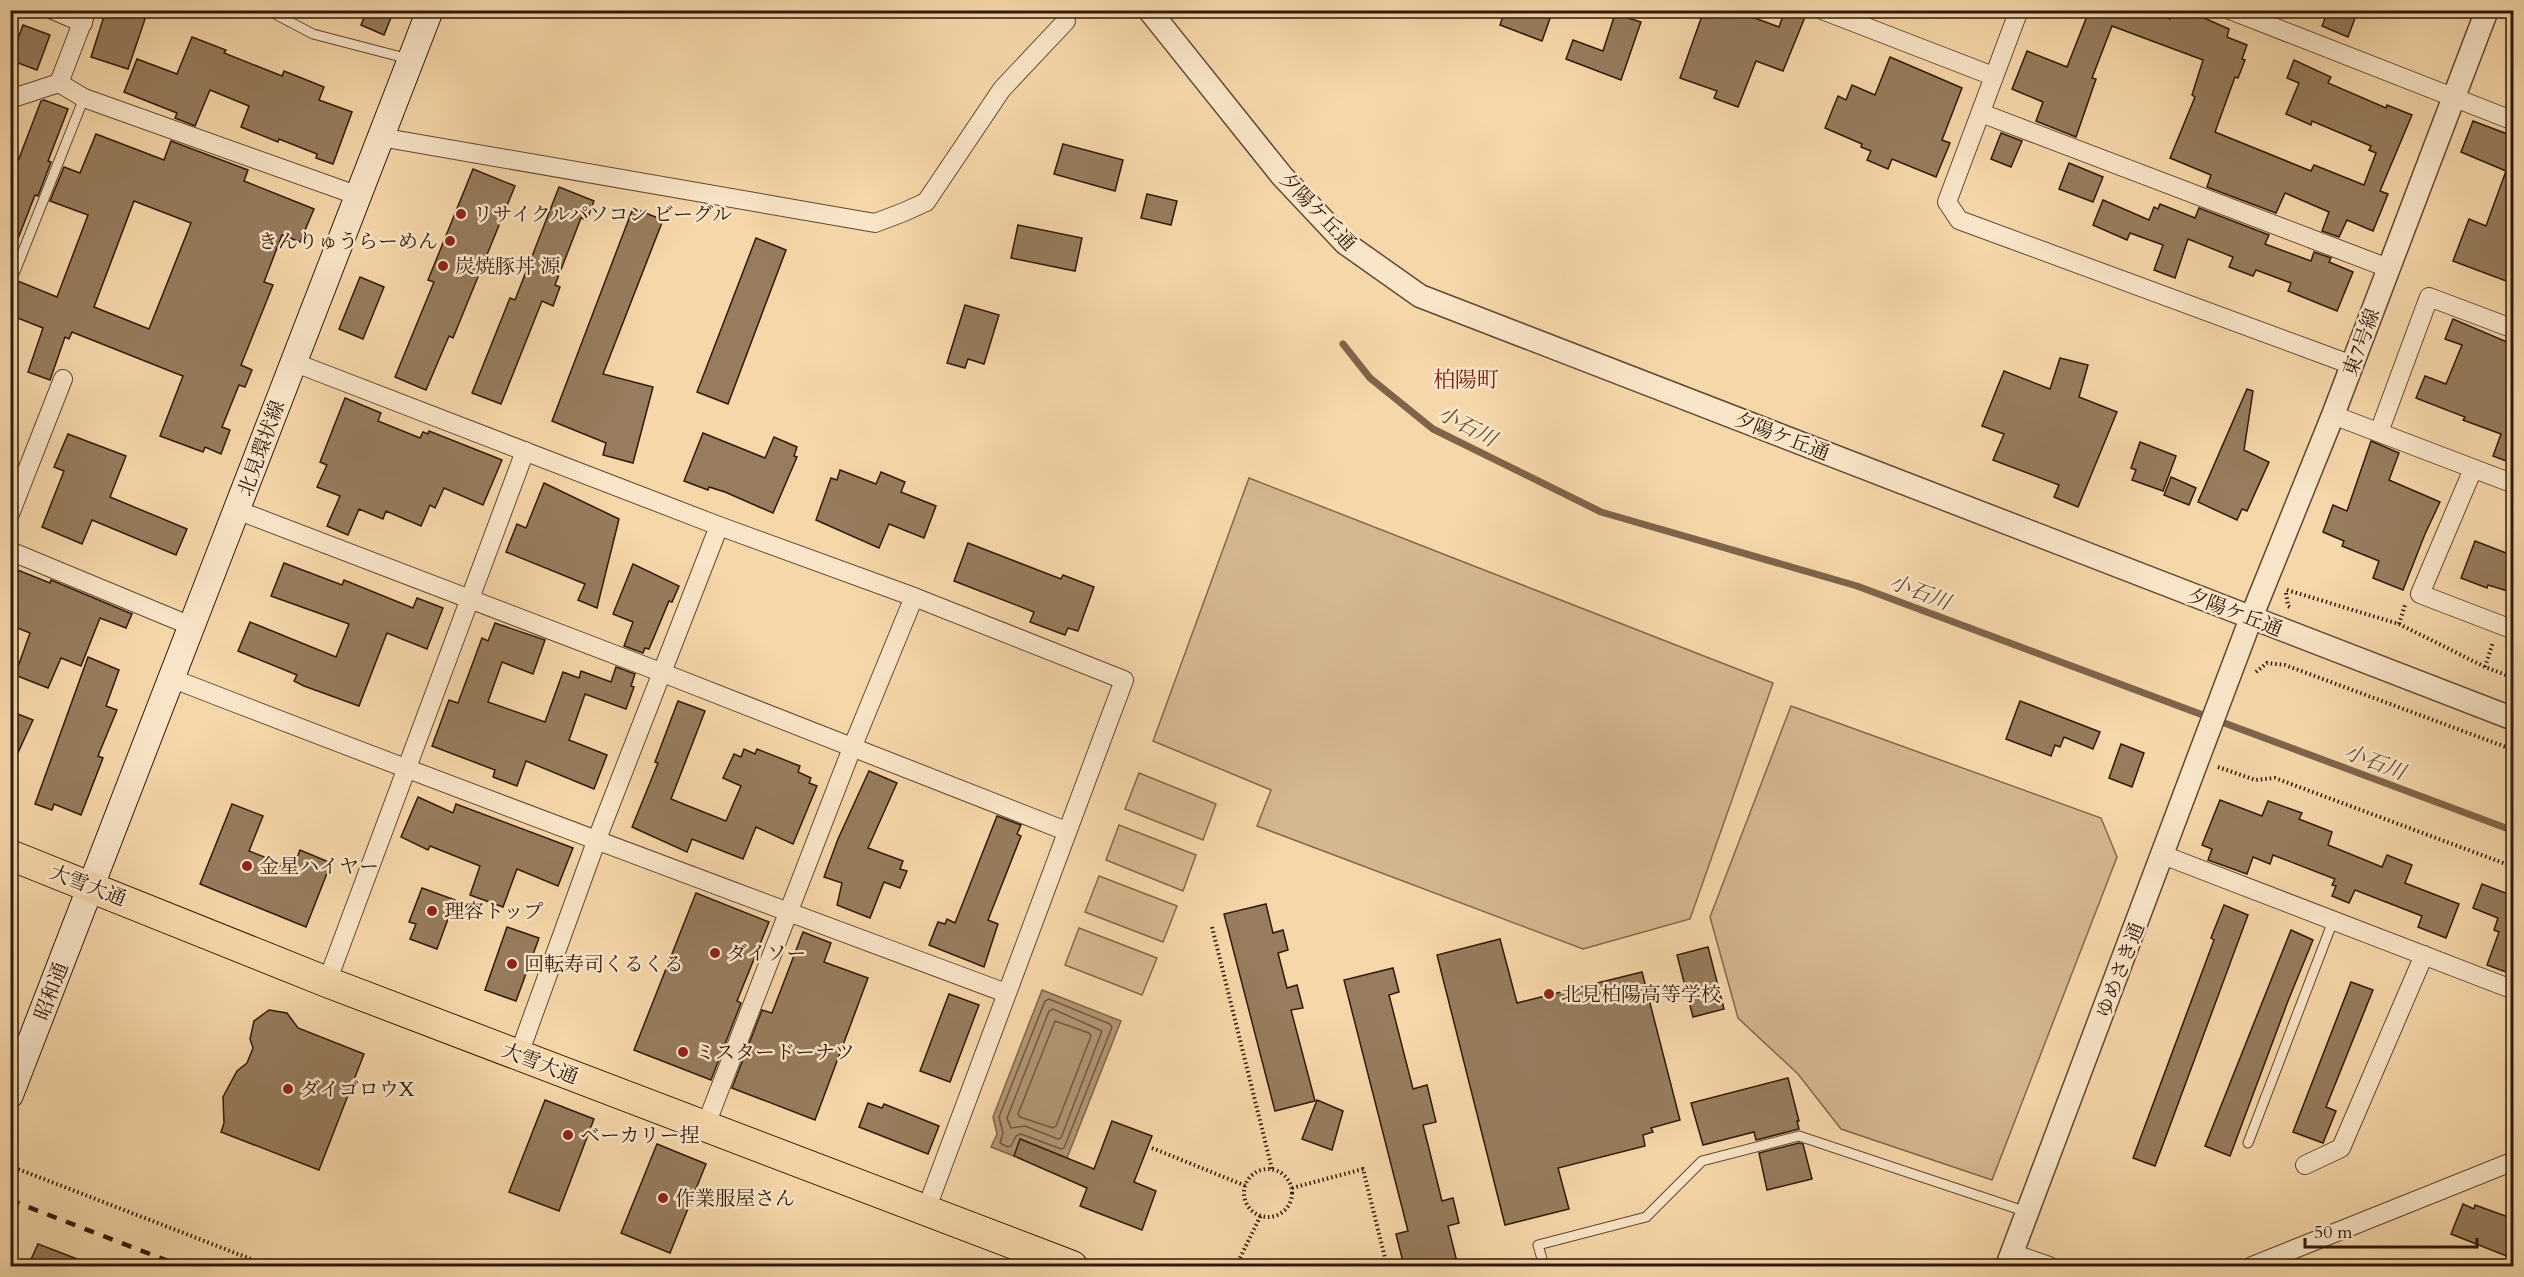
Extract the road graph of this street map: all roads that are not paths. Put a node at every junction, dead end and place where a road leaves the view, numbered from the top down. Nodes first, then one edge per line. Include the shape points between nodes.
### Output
1 (53, 10) edge
2 (430, 10) edge
3 (1149, 10) edge
4 (1821, 10) edge
5 (2019, 10) edge
6 (2230, 10) edge
7 (2487, 10) edge
8 (273, 14) dead end
9 (85, 17) edge
10 (1066, 21) dead end
11 (411, 59) junction
12 (1993, 76) junction
13 (59, 83) junction
14 (2454, 97) junction
15 (84, 98) junction
16 (10, 99) edge
17 (1981, 113) junction
18 (2514, 120) edge
19 (380, 137) junction
20 (356, 195) junction
21 (2388, 268) junction
22 (12, 279) dead end
23 (2514, 329) edge
24 (293, 362) junction
25 (2352, 365) junction
26 (63, 379) dead end
27 (2333, 416) junction
28 (2379, 432) junction
29 (525, 451) junction
30 (2473, 469) junction
31 (2514, 484) edge
32 (237, 510) junction
33 (10, 514) edge
34 (719, 526) junction
35 (10, 551) edge
36 (914, 597) junction
37 (470, 599) junction
38 (2251, 618) junction
39 (191, 626) junction
40 (2506, 628) edge
41 (2231, 672) joint
42 (663, 673) junction
43 (171, 678) junction
44 (2514, 718) edge
45 (852, 748) junction
46 (406, 770) junction
47 (1066, 831) junction
48 (597, 839) junction
49 (10, 855) edge
50 (2163, 855) junction
51 (92, 886) junction
52 (789, 912) junction
53 (2333, 921) junction
54 (2424, 955) junction
55 (327, 982) junction
56 (2514, 990) edge
57 (1006, 993) junction
58 (519, 1054) junction
59 (12, 1088) edge
60 (705, 1127) junction
61 (2248, 1143) dead end
62 (2514, 1161) edge
63 (2305, 1165) dead end
64 (926, 1210) junction
65 (2028, 1212) junction
66 (2009, 1260) edge
67 (1072, 1266) edge
68 (1544, 1266) edge
69 (2049, 1266) edge
70 (2252, 1266) edge

1 - 9 street
2 - 11 main road, 北見環状線
3 - 38 street, 夕陽ケ丘通 via 1282,176 1345,243 1420,296
4 - 12 street
5 - 12 street
6 - 14 street
7 - 14 street, 東7号線
8 - 11 lane via 313,34
9 - 13 street
10 - 19 street via 1002,89 926,202 874,223
11 - 19 main road, 北見環状線
12 - 17 street
13 - 15 street
13 - 16 street
14 - 18 street
14 - 21 street, 東7号線
15 - 20 street
15 - 22 lane
17 - 21 street
17 - 25 street via 1947,202 1959,220
19 - 20 main road, 北見環状線
20 - 24 main road, 北見環状線
21 - 25 street, 東7号線
23 - 28 street via 2429,297
24 - 29 street
24 - 32 main road, 北見環状線
25 - 27 street, 東7号線
26 - 33 street
27 - 28 street
27 - 38 street, 東7号線
28 - 30 street
29 - 34 street
29 - 37 street
30 - 31 street
30 - 40 street via 2420,594
32 - 37 street
32 - 39 main road, 北見環状線
34 - 36 street
34 - 42 street
35 - 39 street
36 - 45 street
36 - 47 street via 1124,680
37 - 42 street
37 - 46 street
38 - 41 street, 東7号線
38 - 44 street, 夕陽ケ丘通
39 - 43 main road, 北見環状線
41 - 50 street, ゆめさき通
42 - 45 street
42 - 48 street
43 - 46 street
43 - 51 main road, 北見環状線
45 - 47 street
45 - 52 street
46 - 48 street
46 - 55 street
47 - 57 street
48 - 52 street
48 - 58 street
49 - 51 highway, 大雪大通
50 - 53 street
50 - 65 street, ゆめさき通
51 - 55 highway, 大雪大通
51 - 59 main road, 昭和通
52 - 57 street
52 - 60 street
53 - 54 street
53 - 61 lane
54 - 56 street
54 - 63 street via 2340,1148
55 - 58 highway, 大雪大通
57 - 64 street
58 - 60 highway, 大雪大通
60 - 64 highway, 大雪大通
62 - 70 street
64 - 67 highway, 大雪大通
65 - 66 street, ゆめさき通
65 - 68 lane via 1799,1136 1702,1161 1646,1217 1538,1245
66 - 69 street

